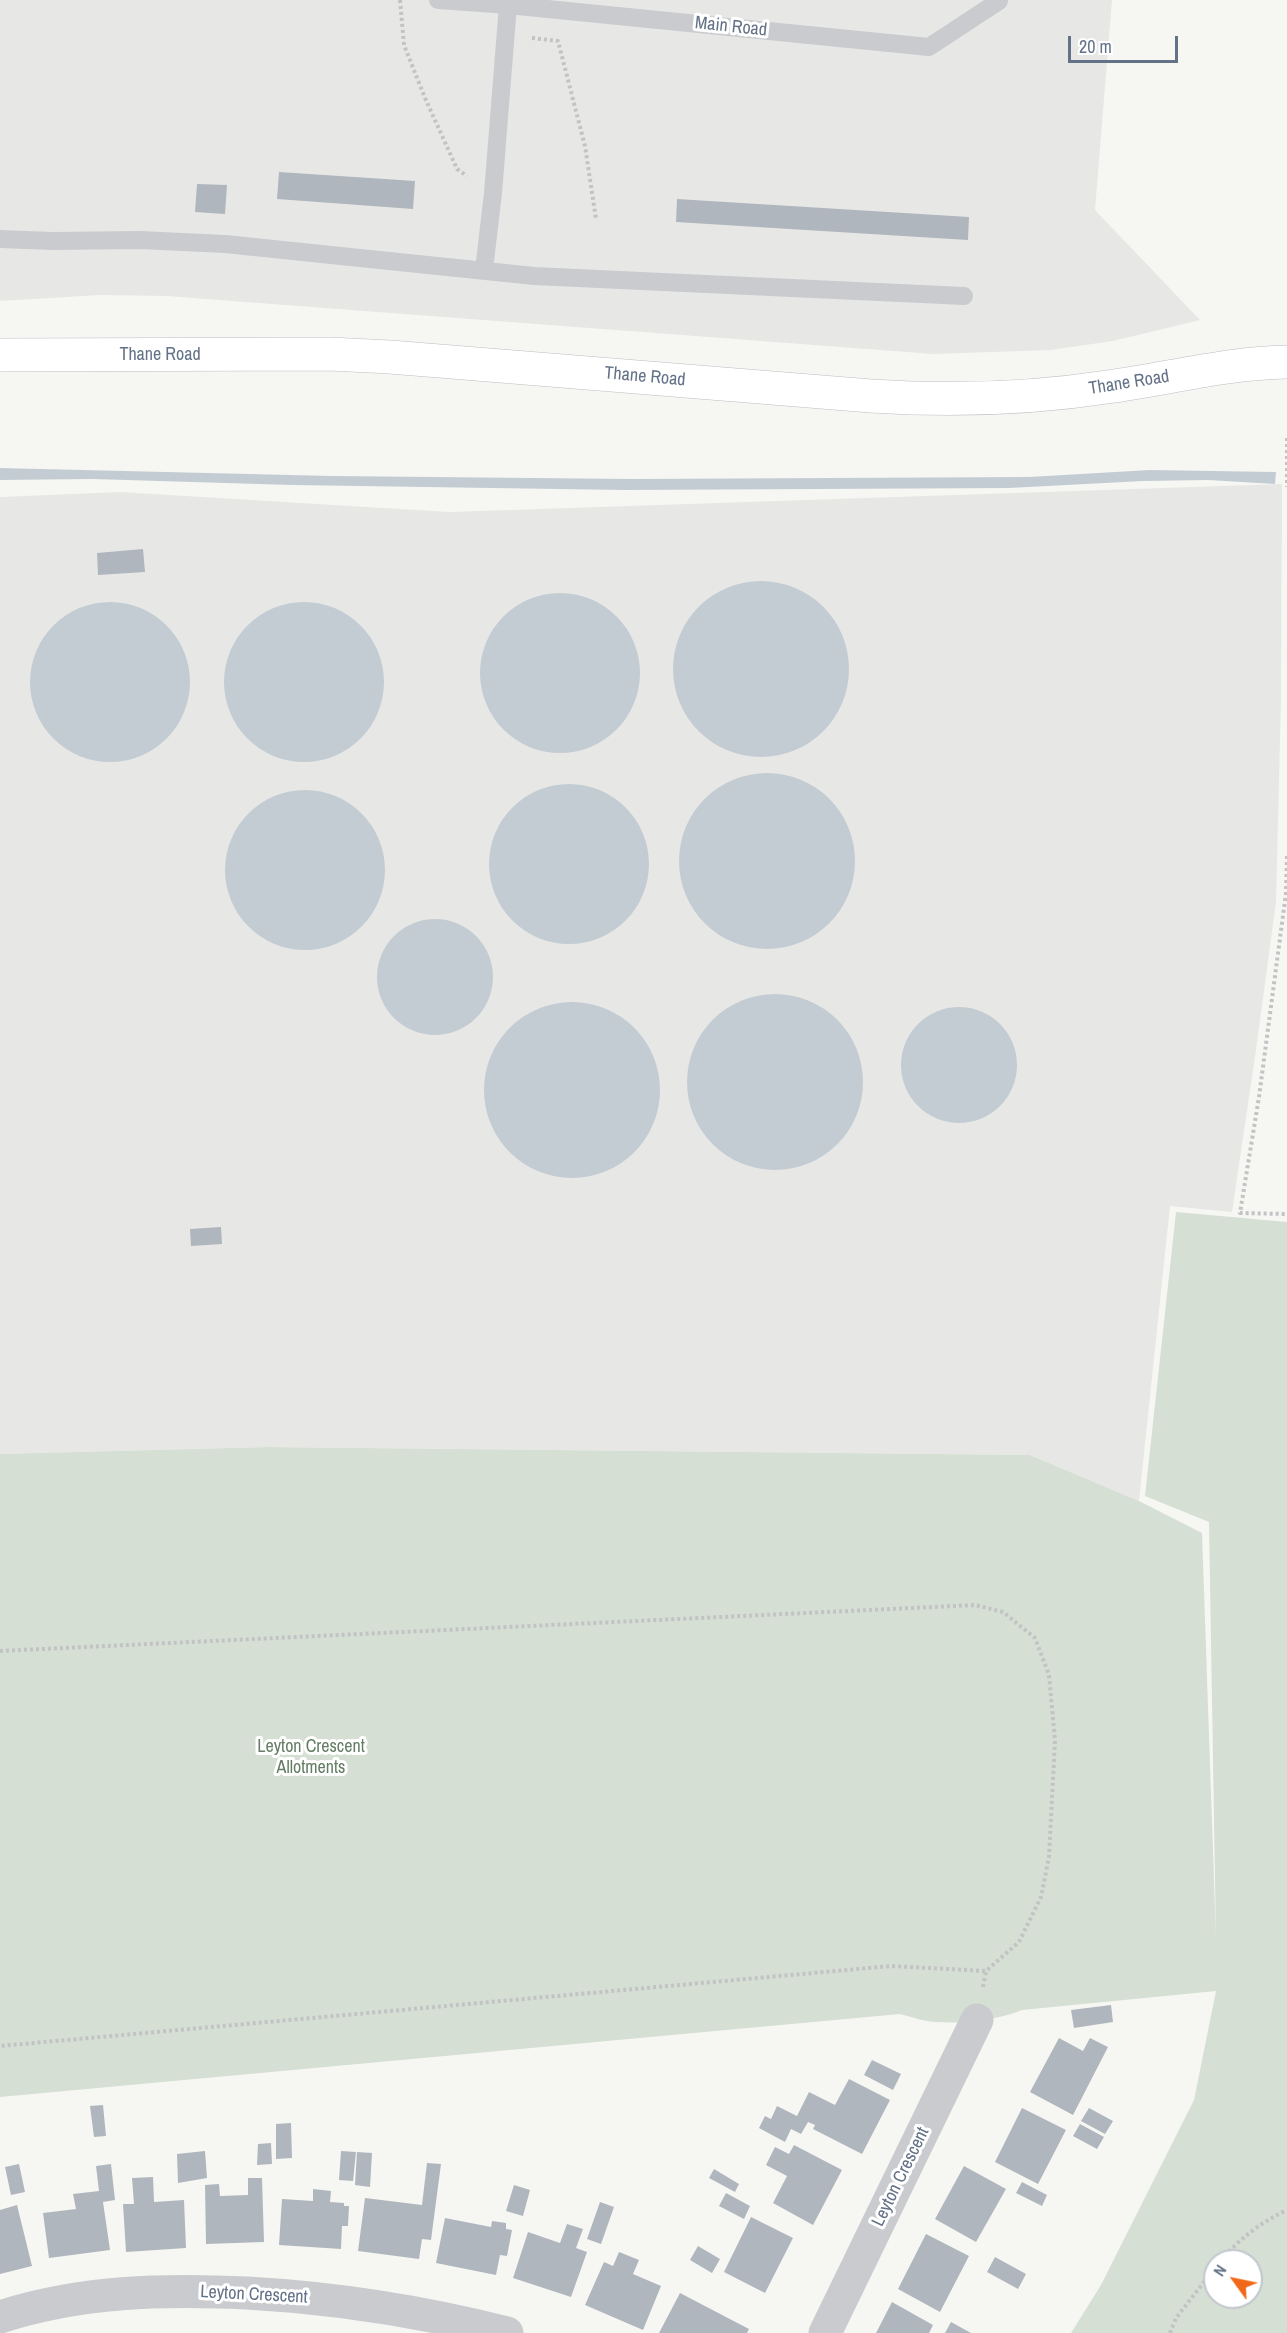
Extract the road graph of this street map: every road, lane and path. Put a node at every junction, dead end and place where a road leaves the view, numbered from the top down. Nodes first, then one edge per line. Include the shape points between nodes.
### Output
1 (400, 0) edge
2 (438, 0) edge
3 (995, 0) edge
4 (507, 2) edge
5 (534, 8) junction
6 (493, 193) junction
7 (596, 219) dead end
8 (0, 239) edge
9 (484, 270) junction
10 (964, 296) dead end
11 (0, 355) edge
12 (1287, 362) edge
13 (1287, 438) edge
14 (1286, 461) edge
15 (1287, 487) edge
16 (1287, 856) edge
17 (1287, 1214) edge
18 (0, 1651) edge
19 (977, 2020) dead end
20 (0, 2046) edge
21 (1287, 2210) edge
22 (1231, 2249) edge
23 (1203, 2283) edge
24 (0, 2317) edge
25 (507, 2333) edge
26 (825, 2333) edge
27 (1170, 2333) edge

1 - 6 path via 404,45 457,169
2 - 4 lane, Main Road
3 - 5 lane, Main Road via 929,47
4 - 5 lane, Main Road
4 - 6 lane
5 - 7 path via 532,39 558,41 585,146
6 - 9 lane
8 - 9 lane via 225,244
9 - 10 lane via 534,276
11 - 12 street, Thane Road via 401,357 943,399 1104,388 1244,364
13 - 14 path
14 - 15 path
16 - 17 path via 1285,905 1240,1213
18 - 20 path via 975,1605 1003,1612 1035,1638 1048,1675 1055,1740 1048,1857 1041,1898 1019,1942 986,1971 891,1966
19 - 26 street, Leyton Crescent
21 - 22 path via 1259,2224
23 - 27 path via 1176,2318
24 - 25 street, Leyton Crescent via 73,2298 213,2291 369,2304

